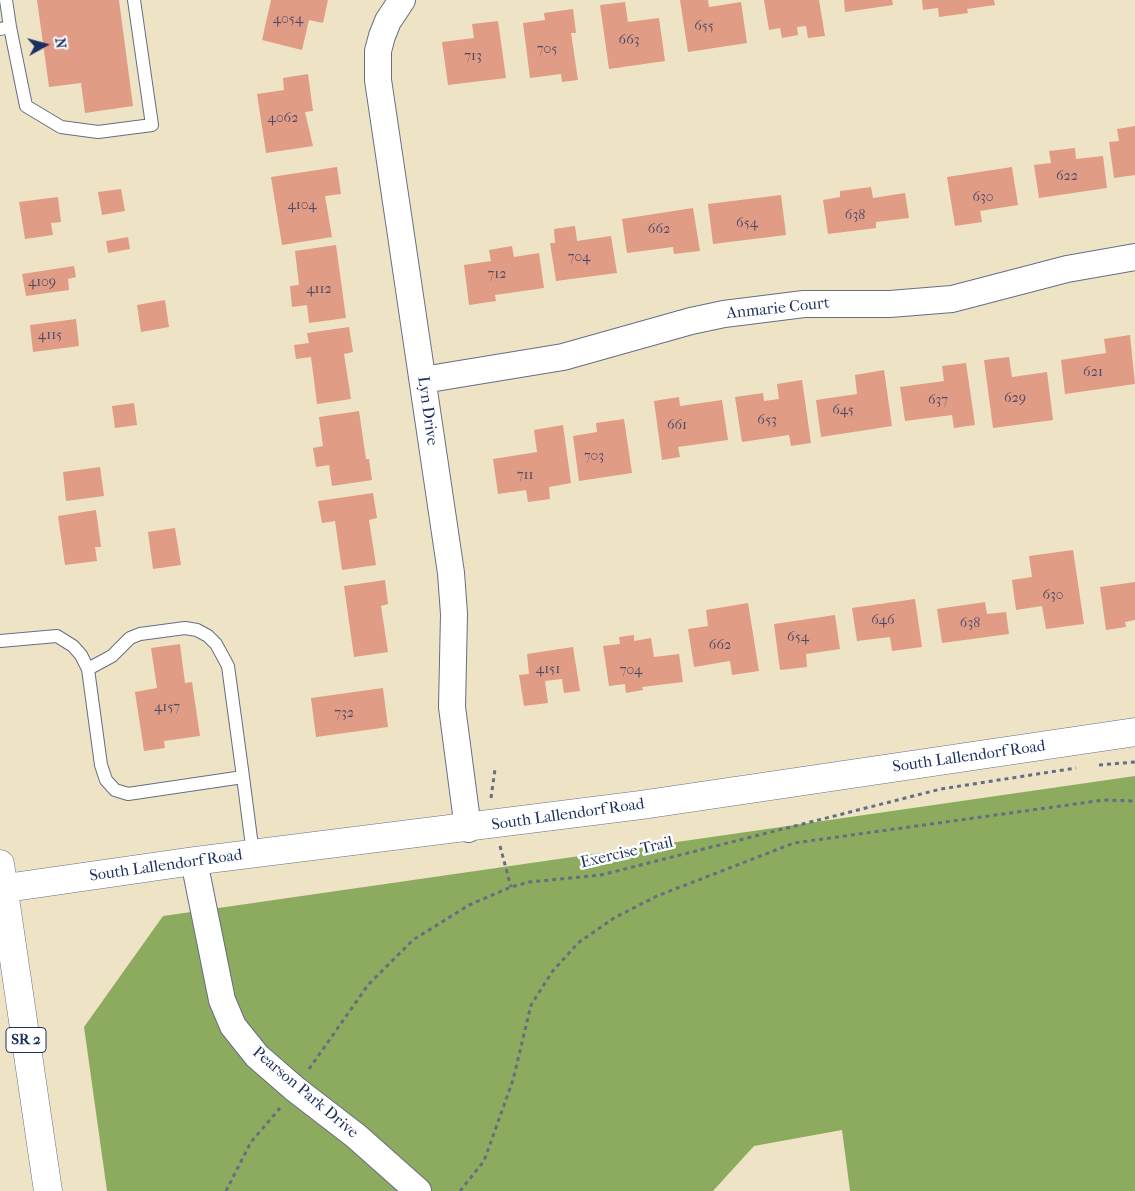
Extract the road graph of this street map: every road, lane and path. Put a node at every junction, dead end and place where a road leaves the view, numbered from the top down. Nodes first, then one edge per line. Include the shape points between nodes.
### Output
1 (6, 0) edge
2 (134, 0) edge
3 (402, 0) edge
4 (5, 28) edge
5 (1135, 258) edge
6 (423, 380) junction
7 (0, 641) edge
8 (88, 670) junction
9 (1135, 732) edge
10 (1135, 762) edge
11 (1097, 765) dead end
12 (1078, 768) dead end
13 (243, 777) junction
14 (1135, 801) edge
15 (468, 829) junction
16 (253, 854) junction
17 (194, 861) junction
18 (1, 881) edge
19 (295, 1089) junction
20 (48, 1191) edge
21 (226, 1191) edge
22 (418, 1191) edge
23 (460, 1191) edge

1 - 4 lane
2 - 4 lane via 152,125 98,132 61,127 26,106
3 - 6 street, Lyn Drive via 388,21 378,51 377,66
5 - 6 street, Anmarie Court via 1067,269 952,299 897,304 797,305 724,314 563,357
6 - 15 street, Lyn Drive via 451,573 454,614 452,707
7 - 8 lane via 57,636 73,646
8 - 13 lane via 102,765 106,780 115,790 128,794
8 - 13 lane via 140,634 185,628 208,636 228,666
9 - 15 main road, South Lallendorf Road
10 - 11 path
12 - 19 path, Exercise Trail via 941,789 601,875 510,887 468,906 413,940 368,985
13 - 16 lane
14 - 23 path via 1104,800 794,843 658,896 614,918 578,943 552,972 531,1005 513,1080 484,1162
15 - 16 main road, South Lallendorf Road
16 - 17 main road, South Lallendorf Road
17 - 18 main road, South Lallendorf Road
17 - 19 street, Pearson Park Drive via 225,1008 233,1026 257,1056
18 - 20 main road, SR 2
19 - 21 path, Exercise Trail via 251,1142
19 - 22 street, Pearson Park Drive via 356,1136

